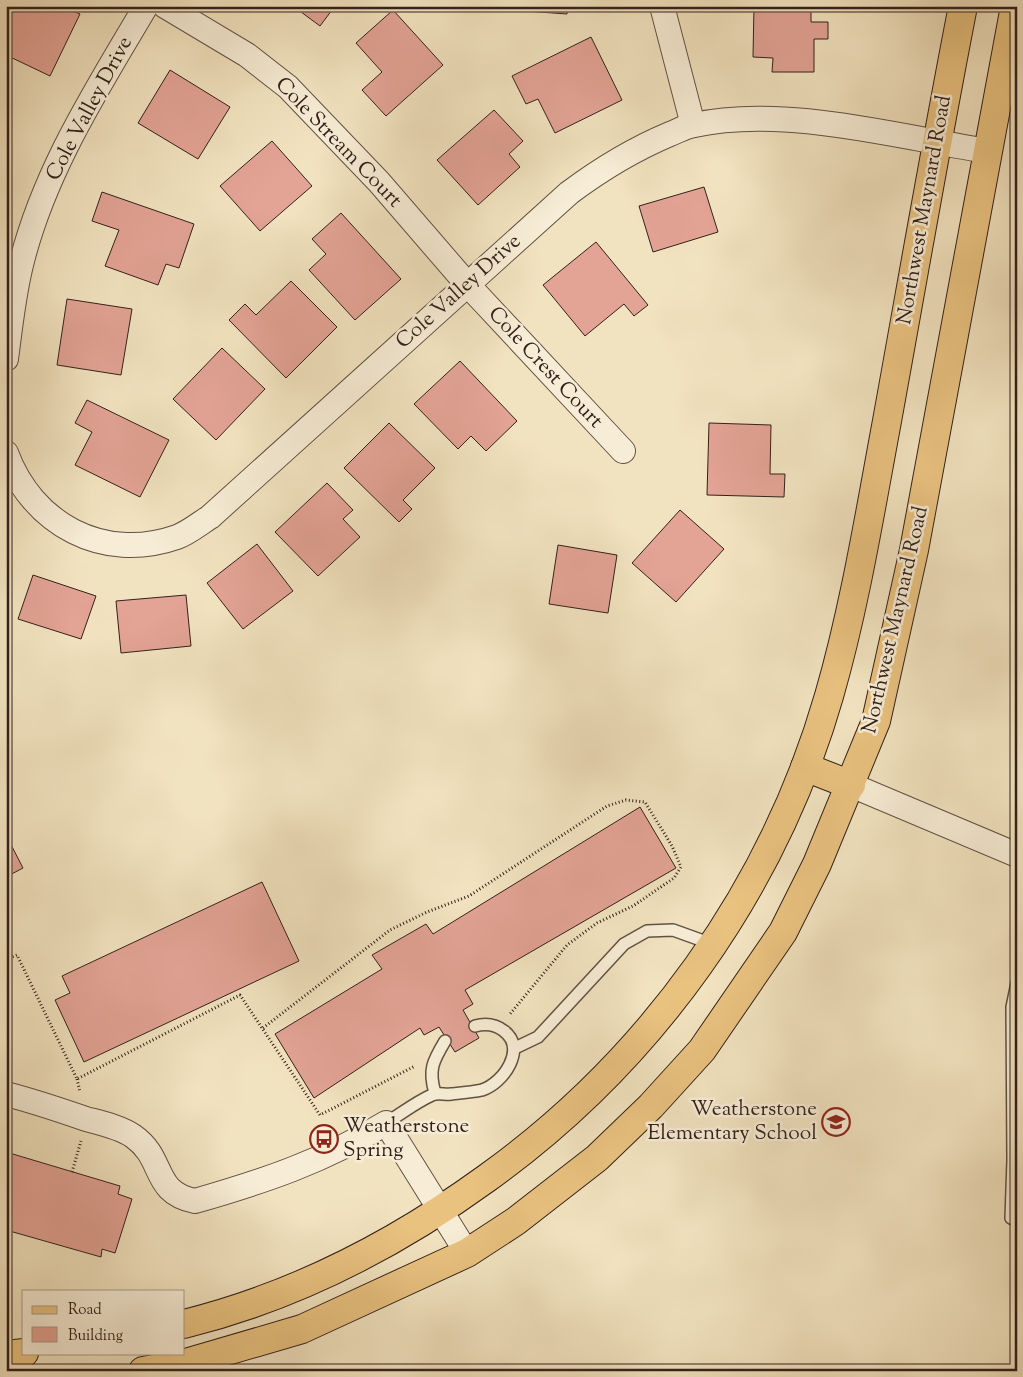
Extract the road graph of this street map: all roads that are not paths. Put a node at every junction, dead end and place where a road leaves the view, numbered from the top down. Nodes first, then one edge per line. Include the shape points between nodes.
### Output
1 (146, 6) edge
2 (165, 6) edge
3 (662, 6) edge
4 (963, 6) edge
5 (1015, 6) edge
6 (693, 125) junction
7 (937, 142) junction
8 (987, 150) junction
9 (467, 284) junction
10 (6, 359) edge
11 (623, 451) dead end
12 (6, 453) edge
13 (805, 767) junction
14 (851, 785) junction
15 (1017, 855) edge
16 (714, 945) junction
17 (1017, 983) edge
18 (475, 1026) dead end
19 (445, 1041) dead end
20 (515, 1048) junction
21 (434, 1093) junction
22 (6, 1094) edge
23 (386, 1123) junction
24 (1015, 1151) edge
25 (441, 1210) junction
26 (1017, 1220) edge
27 (467, 1253) junction
28 (185, 1324) edge
29 (22, 1353) edge
30 (6, 1355) edge
31 (143, 1371) edge

1 - 10 street, Cole Valley Drive via 64,149 46,190 20,268
2 - 9 street, Cole Stream Court via 247,55 288,87 372,175
3 - 6 street
4 - 7 main road, Northwest Maynard Road
5 - 8 main road, Northwest Maynard Road
6 - 7 street, Cole Valley Drive via 730,120 826,123
6 - 9 street, Cole Valley Drive via 646,144 605,166 569,193
7 - 8 street, Cole Valley Drive
7 - 13 main road, Northwest Maynard Road via 860,563 830,695
8 - 14 main road, Northwest Maynard Road via 897,634 876,721
9 - 11 street, Cole Crest Court
9 - 12 street, Cole Valley Drive via 210,518 178,536 150,544 120,545 72,531 35,504 12,470
13 - 14 main road
13 - 16 main road, Northwest Maynard Road via 760,868
14 - 15 street
14 - 27 main road, Northwest Maynard Road via 783,932 702,1050 597,1158 516,1221
16 - 20 lane via 673,930 647,931 624,944 538,1037
16 - 25 main road, Northwest Maynard Road via 660,1018 598,1086 533,1146
17 - 24 lane via 1012,1008
18 - 20 lane via 486,1023 499,1027 511,1036
19 - 21 lane via 432,1061 430,1079
20 - 21 lane via 509,1067 500,1080 483,1090
21 - 23 lane
22 - 23 street via 132,1135 153,1157 166,1187 180,1198 195,1202 299,1168
23 - 25 street
24 - 26 lane via 1011,1218
25 - 27 street
25 - 28 main road, Northwest Maynard Road via 381,1246 298,1286 217,1316
27 - 31 main road, Northwest Maynard Road via 302,1329 186,1363
29 - 30 main road

